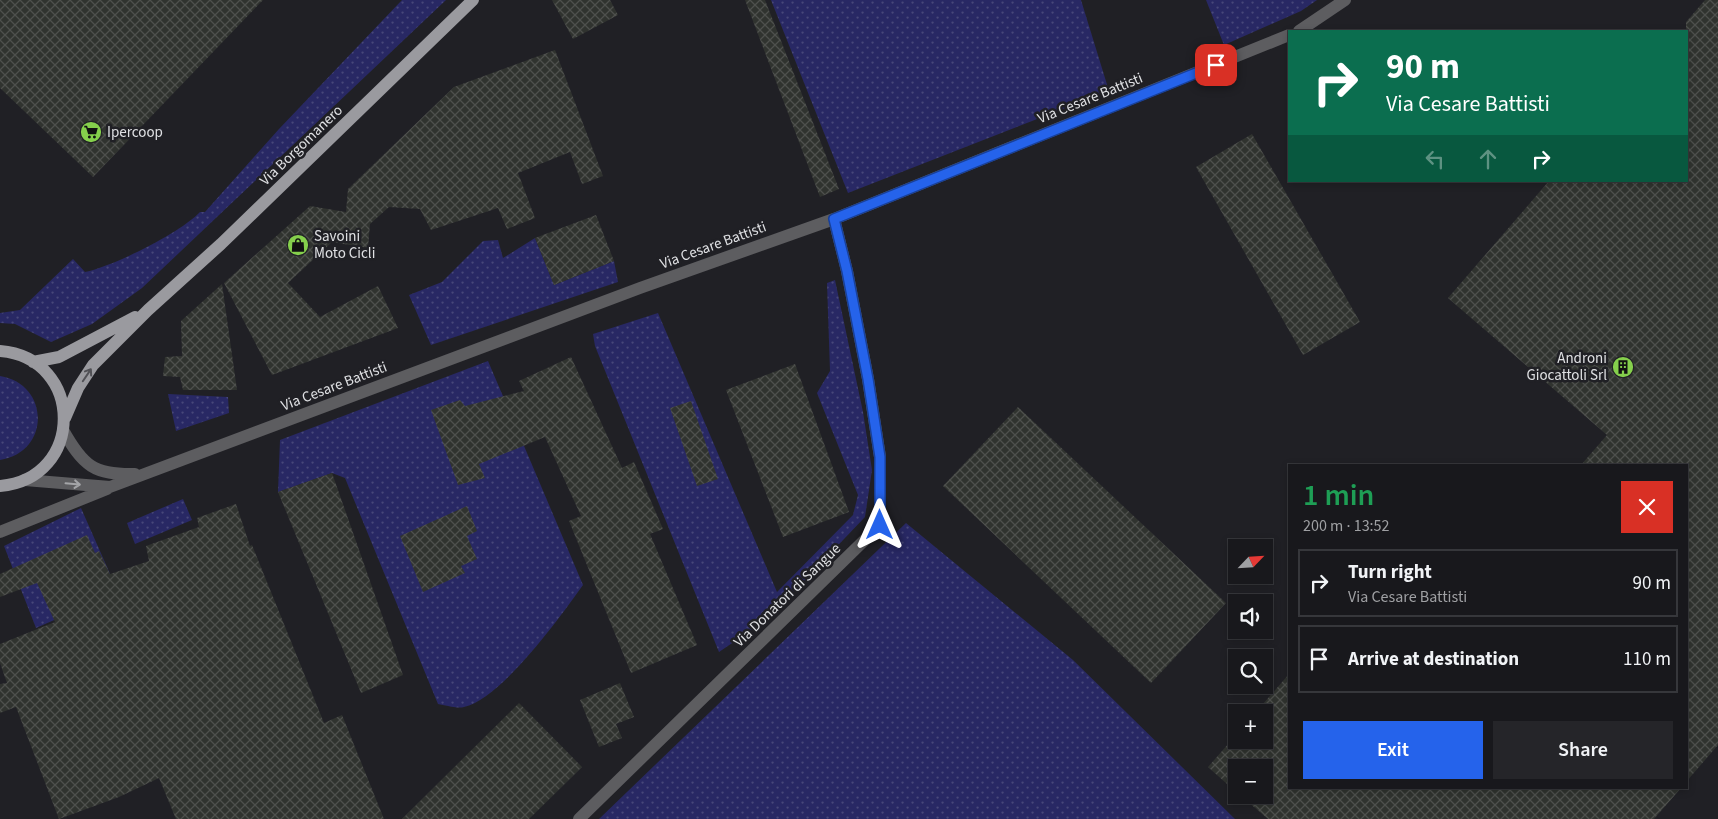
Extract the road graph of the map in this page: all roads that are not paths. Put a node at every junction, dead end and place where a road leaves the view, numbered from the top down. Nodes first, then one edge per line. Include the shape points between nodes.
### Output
1 (473, 0) edge
2 (1345, 0) edge
3 (1300, 30) edge
4 (1288, 35) edge
5 (834, 219) junction
6 (148, 310) junction
7 (0, 351) edge
8 (33, 362) junction
9 (64, 424) junction
10 (145, 474) junction
11 (25, 480) junction
12 (0, 486) edge
13 (110, 487) junction
14 (0, 532) edge
15 (579, 819) edge

1 - 6 main road, Via Borgomanero via 221,244
2 - 3 street
4 - 5 street, Via Cesare Battisti
5 - 10 street, Via Cesare Battisti via 640,288
5 - 15 street, Via Donatori di Sangue via 868,379 880,457 880,525
6 - 8 main road, Via Borgomanero via 59,357
9 -> 6 main road, Via Borgomanero via 78,388 93,365
7 - 8 main road via 14,353
8 - 9 main road via 52,380 61,397
9 - 10 street, Via Cesare Battisti via 77,454 99,472
9 - 11 main road, Via Borgomanero via 50,461
10 - 13 street, Via Cesare Battisti
11 - 12 main road
11 -> 13 street, Via Cesare Battisti
13 - 14 street, Via Cesare Battisti

